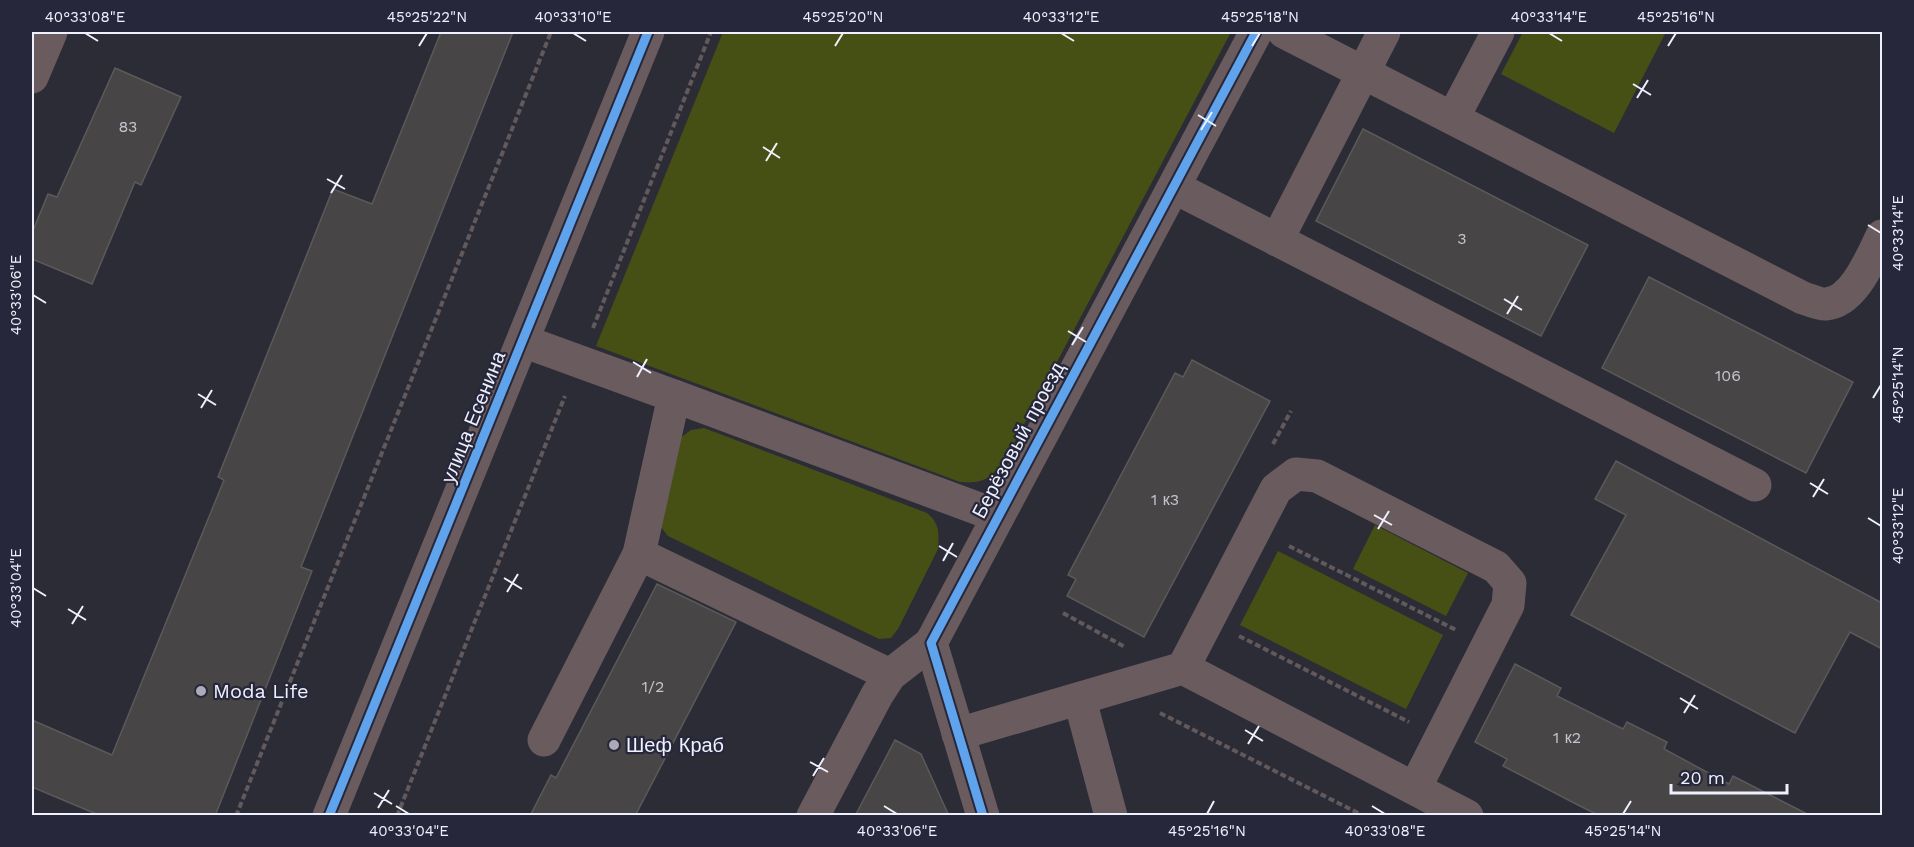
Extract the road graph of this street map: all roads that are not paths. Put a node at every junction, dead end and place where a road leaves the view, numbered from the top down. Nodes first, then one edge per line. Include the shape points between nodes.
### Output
1 (51, 32) edge
2 (648, 32) edge
3 (1257, 32) edge
4 (1284, 32) edge
5 (1384, 32) edge
6 (1498, 32) edge
7 (1363, 72) junction
8 (32, 77) edge
9 (1453, 118) junction
10 (1174, 187) junction
11 (1882, 236) edge
12 (1277, 240) junction
13 (523, 341) junction
14 (674, 396) junction
15 (1755, 485) dead end
16 (998, 516) junction
17 (639, 554) junction
18 (931, 643) junction
19 (1183, 668) junction
20 (890, 675) junction
21 (1080, 700) junction
22 (958, 734) junction
23 (544, 740) dead end
24 (1415, 788) junction
25 (329, 816) edge
26 (813, 816) edge
27 (983, 816) edge
28 (1111, 816) edge
29 (1467, 816) edge

1 - 8 street
2 - 13 street, улица Есенина
3 - 10 street, Берёзовый проезд
4 - 7 street
5 - 7 street
6 - 9 street
7 - 9 street
7 - 12 street
9 - 11 street via 1803,298 1825,305 1843,299 1862,276
10 - 12 street
10 - 16 street, Берёзовый проезд
12 - 15 street
13 - 14 street
13 - 25 street, улица Есенина
14 - 16 street
14 - 17 street
16 - 18 street, Берёзовый проезд
17 - 20 street
17 - 23 street
18 - 20 street
18 - 22 street
19 - 21 street
19 - 24 street
19 - 24 street via 1276,489 1296,474 1317,476 1496,567 1510,583 1508,605
20 - 26 street
21 - 22 street
21 - 28 street
22 - 27 street
24 - 29 street

